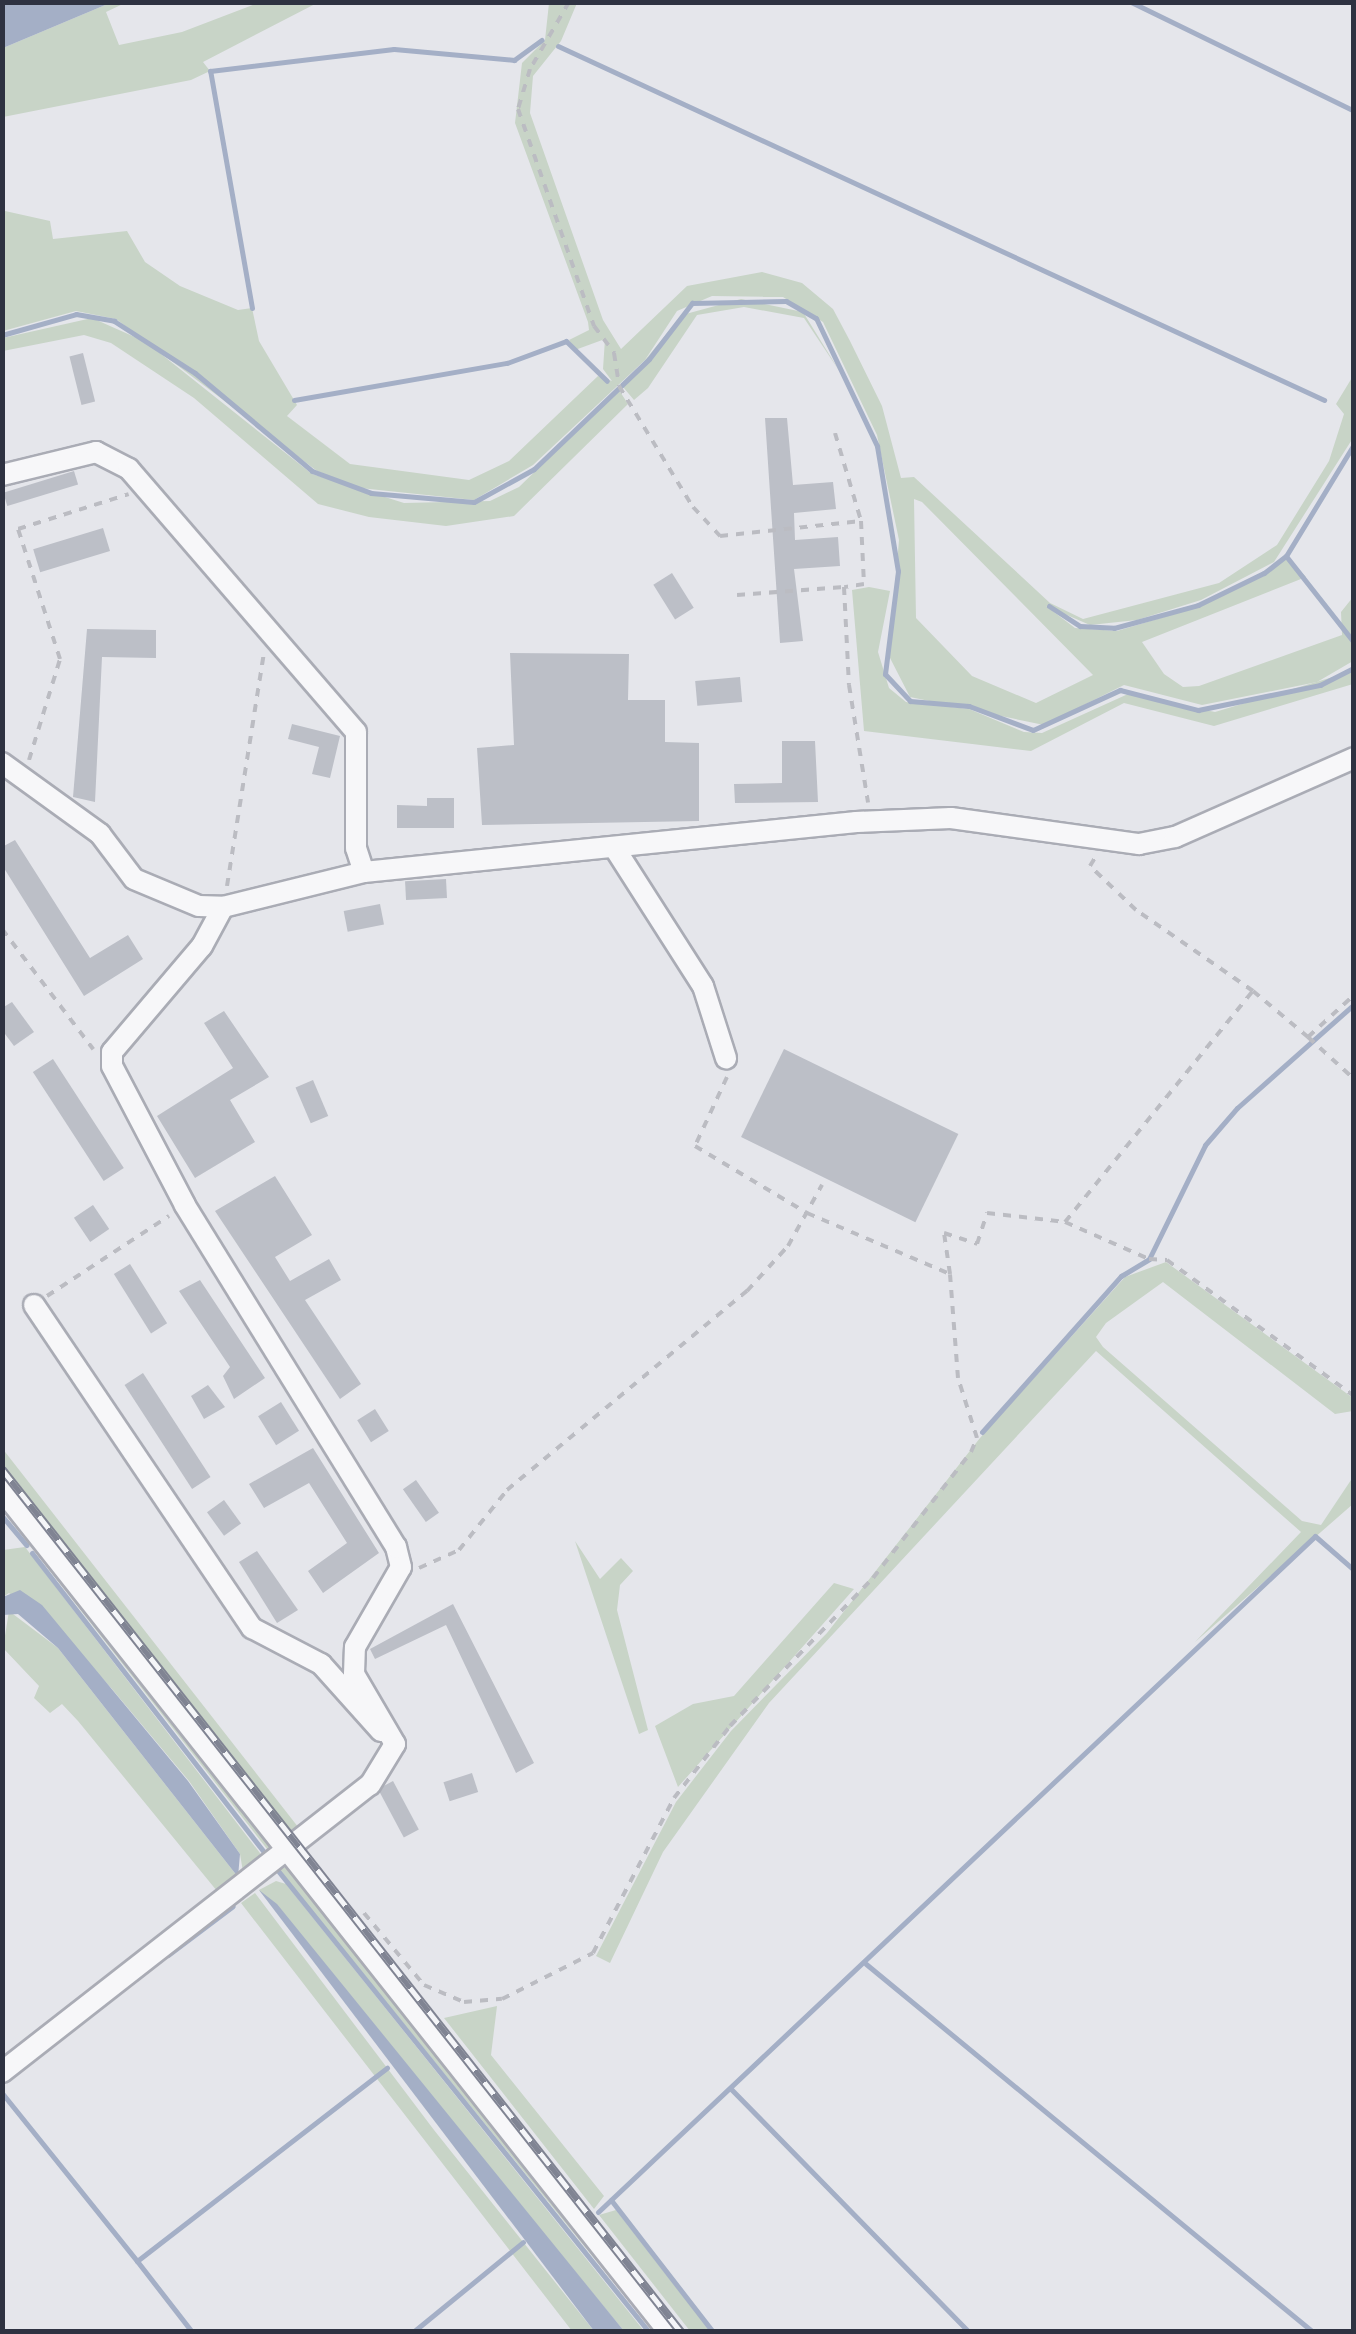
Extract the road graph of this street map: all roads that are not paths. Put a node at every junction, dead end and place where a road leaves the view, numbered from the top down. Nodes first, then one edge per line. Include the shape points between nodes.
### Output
1 (2, 475) edge
2 (1354, 758) edge
3 (2, 764) edge
4 (614, 846) junction
5 (364, 872) junction
6 (223, 907) junction
7 (726, 1058) road end
8 (34, 1305) road end
9 (2, 1490) edge
10 (396, 1744) junction
11 (288, 1852) junction
12 (2, 2072) edge
13 (669, 2332) edge

1 - 5 street via 96,452 116,458 356,732 356,848
2 - 4 street via 1176,836 1105,844 991,822 871,821
3 - 6 street via 100,834 134,879 199,906
4 - 5 street
4 - 7 street via 703,986
5 - 6 street
6 - 10 street via 202,946 112,1052 112,1066 186,1205 344,1455 401,1566 355,1647 354,1674
8 - 10 street via 252,1628 320,1664
9 - 11 street
10 - 11 street via 370,1785
11 - 12 street
11 - 13 street

